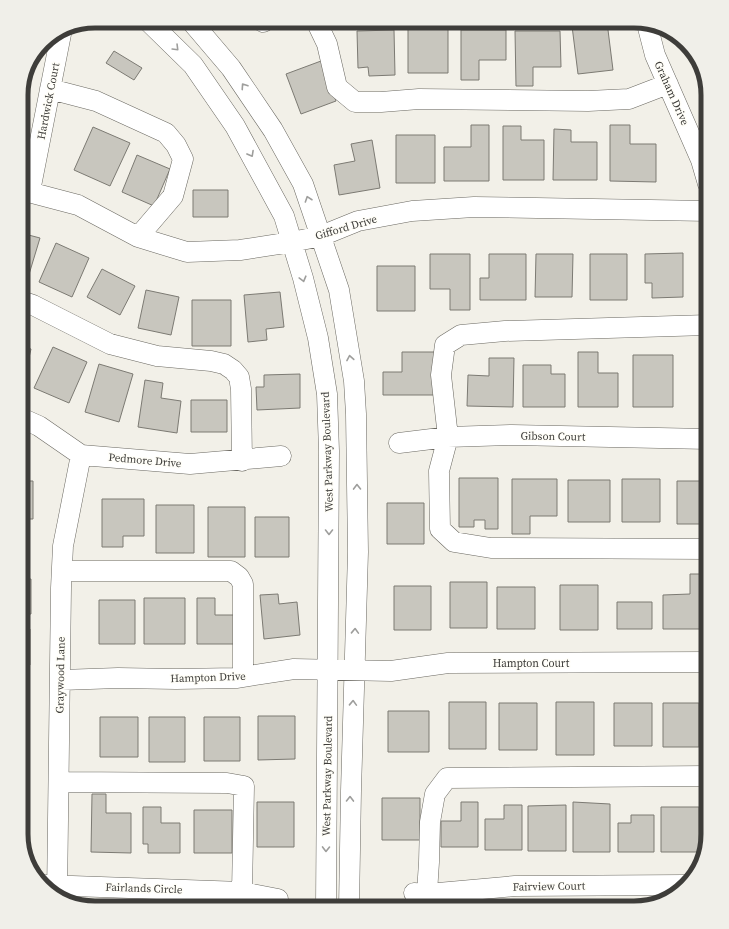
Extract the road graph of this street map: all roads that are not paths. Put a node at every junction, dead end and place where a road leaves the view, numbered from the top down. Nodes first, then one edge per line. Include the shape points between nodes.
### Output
1 (155, 28) edge
2 (197, 28) edge
3 (319, 28) edge
4 (648, 30) edge
5 (60, 38) edge
6 (668, 84) junction
7 (50, 89) junction
8 (701, 160) edge
9 (28, 179) edge
10 (28, 192) edge
11 (701, 211) edge
12 (321, 236) junction
13 (138, 238) junction
14 (292, 242) junction
15 (28, 303) edge
16 (701, 325) edge
17 (28, 421) edge
18 (448, 437) junction
19 (701, 439) edge
20 (399, 443) dead end
21 (81, 455) junction
22 (281, 456) dead end
23 (242, 461) junction
24 (701, 550) edge
25 (62, 571) junction
26 (701, 662) edge
27 (328, 670) junction
28 (354, 670) junction
29 (243, 676) junction
30 (61, 680) junction
31 (701, 776) edge
32 (59, 782) junction
33 (677, 885) edge
34 (53, 886) edge
35 (58, 889) edge
36 (242, 892) junction
37 (422, 898) edge
38 (278, 899) dead end
39 (326, 901) edge
40 (349, 901) edge

1 -> 14 street, West Parkway Boulevard via 193,65 235,126 284,216
12 -> 2 street via 303,184 273,130 231,68
3 - 6 street via 327,44 337,86 355,102 419,99 629,99
4 - 6 street, Graham Drive via 655,55
5 - 7 street, Hardwick Court
6 - 8 street, Graham Drive
7 - 9 street, Hardwick Court
7 - 13 street via 103,104 166,133 176,145 183,159 173,196
10 - 13 street, Gifford Drive via 78,206
11 - 12 street, Gifford Drive via 474,207 420,210 358,222
12 - 14 street, Gifford Drive
28 -> 12 street via 358,552 354,381 339,290
13 - 14 street, Gifford Drive via 187,252 240,250
14 -> 27 street, West Parkway Boulevard via 318,338 327,394
15 - 23 street via 110,344 157,356 211,361 224,364 233,370 239,377 241,389
16 - 18 street via 505,331 461,335 445,345 441,375
17 - 21 street via 40,426
18 - 19 street, Gibson Court
18 - 20 street, Gibson Court
18 - 24 street via 438,471 440,528 454,542 491,548
21 - 23 street, Pedmore Drive via 190,464
21 - 25 street, Graywood Lane via 63,546
22 - 23 street, Pedmore Drive
25 - 29 street via 231,571 243,584
25 - 30 street, Graywood Lane
26 - 28 street, Hampton Court via 448,663 392,671
27 - 28 street, Hampton Drive
27 - 29 street, Hampton Drive via 294,669
27 -> 39 street, West Parkway Boulevard
40 -> 28 street
29 - 30 street, Hampton Drive via 176,680
30 - 32 street, Graywood Lane
31 - 37 street via 447,778 435,794
32 - 34 street, Graywood Lane
32 - 36 street via 227,783 244,786
33 - 37 street, Fairview Court via 515,886
35 - 36 street, Fairlands Circle
36 - 38 street, Fairlands Circle

